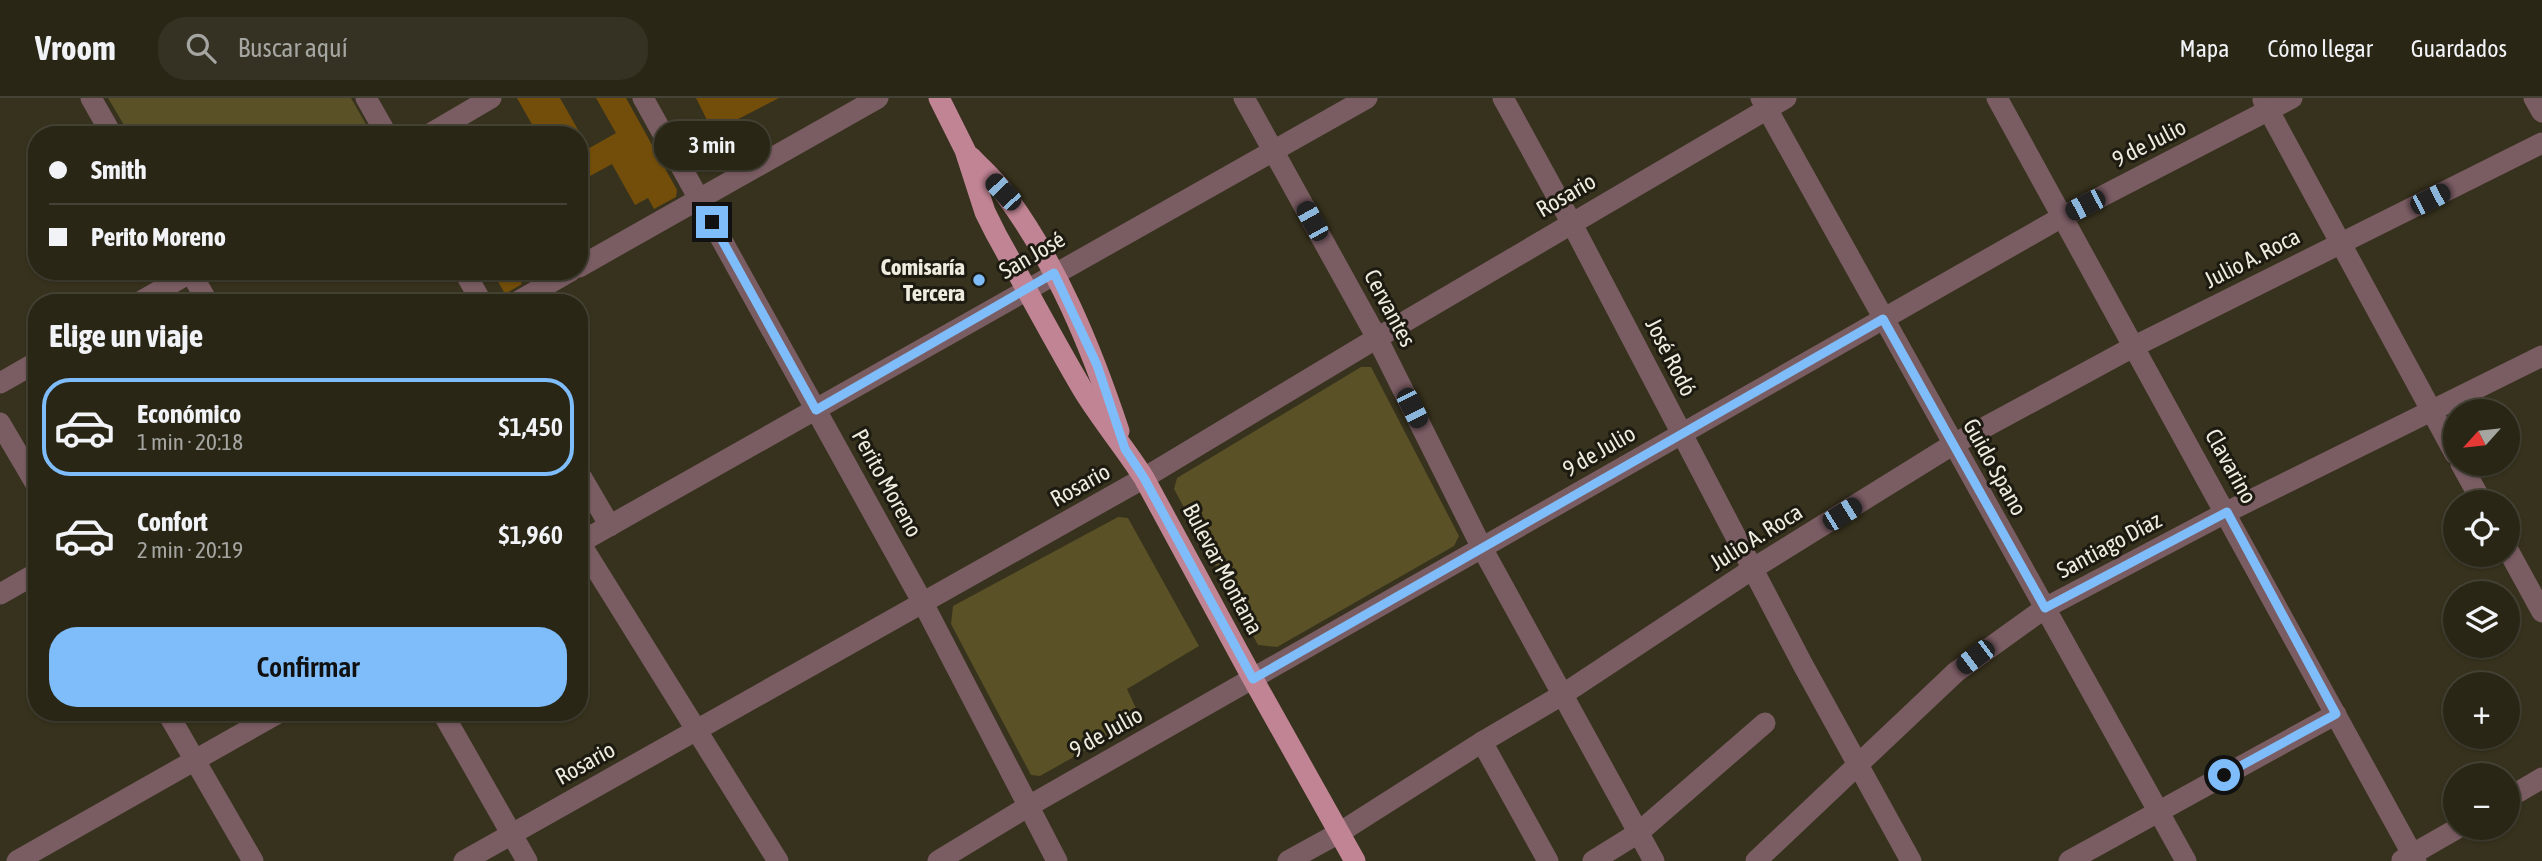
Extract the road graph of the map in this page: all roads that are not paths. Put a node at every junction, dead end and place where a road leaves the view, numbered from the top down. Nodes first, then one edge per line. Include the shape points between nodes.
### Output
1 (91, 98) edge
2 (366, 98) edge
3 (491, 98) edge
4 (643, 98) edge
5 (878, 98) edge
6 (939, 98) edge
7 (1244, 98) edge
8 (1367, 98) edge
9 (1503, 98) edge
10 (1786, 98) edge
11 (1997, 98) edge
12 (2292, 98) edge
13 (2534, 98) edge
14 (1764, 103) edge
15 (2265, 104) edge
16 (2542, 112) edge
17 (107, 126) edge
18 (382, 126) edge
19 (443, 126) edge
20 (2542, 143) edge
21 (965, 150) junction
22 (1274, 151) junction
23 (699, 199) junction
24 (2062, 217) junction
25 (1571, 222) junction
26 (2341, 244) junction
27 (588, 262) edge
28 (1054, 273) junction
29 (177, 280) edge
30 (555, 280) edge
31 (1027, 289) junction
32 (153, 294) edge
33 (531, 294) edge
34 (1883, 319) junction
35 (1377, 338) junction
36 (2133, 347) junction
37 (2542, 356) edge
38 (28, 367) edge
39 (0, 383) edge
40 (816, 410) junction
41 (2432, 411) junction
42 (0, 423) edge
43 (2443, 432) edge
44 (1681, 434) junction
45 (1952, 445) junction
46 (1125, 449) junction
47 (28, 471) edge
48 (1144, 478) junction
49 (588, 488) edge
50 (2227, 512) junction
51 (610, 526) junction
52 (588, 538) edge
53 (1482, 548) junction
54 (588, 557) edge
55 (2517, 567) edge
56 (1754, 568) junction
57 (28, 578) edge
58 (0, 594) edge
59 (923, 603) junction
60 (2045, 608) junction
61 (2542, 612) edge
62 (1253, 679) junction
63 (1562, 695) junction
64 (2336, 714) junction
65 (172, 721) edge
66 (264, 721) edge
67 (447, 721) edge
68 (1765, 723) dead end
69 (696, 730) junction
70 (1482, 742) junction
71 (195, 760) junction
72 (1858, 763) junction
73 (2542, 778) edge
74 (2520, 791) edge
75 (1027, 807) junction
76 (2157, 812) junction
77 (1339, 832) junction
78 (1638, 833) junction
79 (511, 834) junction
80 (2443, 838) edge
81 (2410, 859) edge
82 (18, 861) edge
83 (253, 861) edge
84 (464, 861) edge
85 (527, 861) edge
86 (778, 861) edge
87 (937, 861) edge
88 (1057, 861) edge
89 (1289, 861) edge
90 (1355, 861) edge
91 (1548, 861) edge
92 (1593, 861) edge
93 (1654, 861) edge
94 (1756, 861) edge
95 (1912, 861) edge
96 (2069, 861) edge
97 (2186, 861) edge

1 - 17 street
2 - 18 street
3 - 19 street
4 - 23 street, Perito Moreno
5 - 23 street
6 - 21 main road, Bulevar Montana
7 - 22 street, Cervantes
8 - 22 street, San José
9 - 25 street, José Rodó
10 - 14 street, Rosario
11 - 24 street, Clavarino
12 - 15 street, 9 de Julio
13 - 16 street
14 - 25 street, Rosario
14 - 34 street, Guido Spano
15 - 24 street, 9 de Julio
15 - 26 street
20 - 26 street, Julio A. Roca
21 - 28 main road, Bulevar Montana via 1003,192
21 - 31 main road, Bulevar Montana via 985,212
22 - 28 street, San José
22 - 35 street, Cervantes
23 - 27 street
23 - 40 street, Perito Moreno
24 - 34 street, 9 de Julio
24 - 36 street, Clavarino
25 - 35 street, Rosario
25 - 44 street, José Rodó
26 - 36 street, Julio A. Roca
26 - 41 street
28 - 31 street, San José
28 - 46 main road, Bulevar Montana via 1097,365
29 - 32 street
30 - 33 street
31 - 40 street, San José
31 - 46 main road, Bulevar Montana via 1083,390
34 - 44 street, 9 de Julio
34 - 45 street, Guido Spano
35 - 48 street, Rosario
35 - 53 street, Cervantes
36 - 45 street, Julio A. Roca
36 - 50 street, Clavarino
37 - 41 street, Santiago Díaz
38 - 39 street
40 - 51 street, San José
40 - 59 street, Perito Moreno
41 - 43 street
41 - 50 street, Santiago Díaz
42 - 47 street
44 - 53 street, 9 de Julio
44 - 56 street, José Rodó
45 - 56 street, Julio A. Roca
45 - 60 street, Guido Spano
46 - 48 main road, Bulevar Montana
48 - 59 street, Rosario
48 - 62 main road, Bulevar Montana
49 - 51 street
50 - 60 street, Santiago Díaz
50 - 64 street, Clavarino
51 - 52 street, San José
53 - 62 street, 9 de Julio
53 - 63 street, Cervantes
54 - 69 street
55 - 61 street
56 - 63 street, Julio A. Roca
56 - 72 street, José Rodó
57 - 58 street
59 - 69 street, Rosario
59 - 75 street, Perito Moreno
60 - 72 street, Santiago Díaz via 1956,672
60 - 76 street, Guido Spano
62 - 75 street, 9 de Julio
62 - 77 main road, Bulevar Montana
63 - 70 street, Julio A. Roca
63 - 78 street, Cervantes
64 - 76 street
64 - 81 street, Clavarino
65 - 71 street
66 - 71 street
67 - 79 street
68 - 78 street
69 - 79 street, Rosario
69 - 86 street
70 - 77 street, Julio A. Roca
70 - 91 street
71 - 82 street
71 - 83 street
72 - 94 street, Santiago Díaz
72 - 95 street, José Rodó
73 - 74 street
75 - 87 street, 9 de Julio
75 - 88 street, Perito Moreno
76 - 96 street
76 - 97 street, Guido Spano
77 - 89 street, Julio A. Roca
77 - 90 main road, Bulevar Montana
78 - 92 street
78 - 93 street, Cervantes
79 - 84 street, Rosario
79 - 85 street
80 - 81 street

